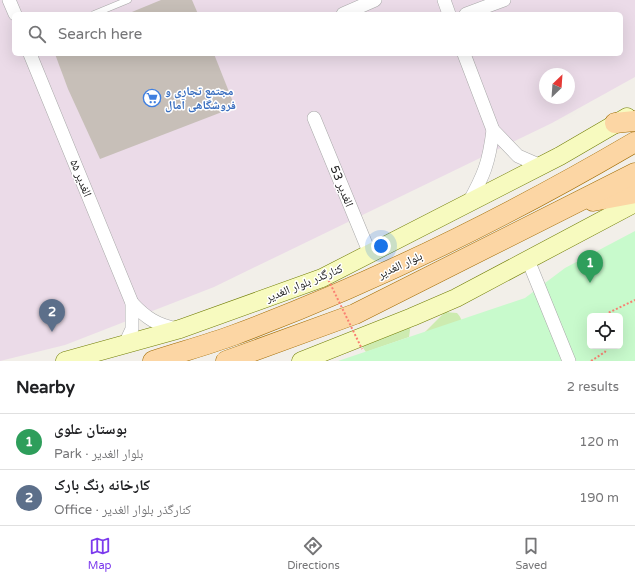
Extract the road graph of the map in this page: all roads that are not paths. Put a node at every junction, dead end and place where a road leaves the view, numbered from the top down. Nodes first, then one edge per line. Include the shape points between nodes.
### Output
1 (9, 0) edge
2 (128, 0) edge
3 (375, 0) edge
4 (444, 0) edge
5 (504, 0) edge
6 (13, 12) edge
7 (99, 12) edge
8 (348, 12) edge
9 (448, 12) edge
10 (471, 12) edge
11 (31, 56) edge
12 (465, 56) edge
13 (635, 113) edge
14 (314, 118) dead end
15 (635, 121) edge
16 (615, 123) junction
17 (493, 130) junction
18 (635, 142) edge
19 (541, 166) junction
20 (635, 173) edge
21 (635, 193) edge
22 (635, 203) edge
23 (468, 204) junction
24 (568, 206) junction
25 (370, 254) junction
26 (528, 260) junction
27 (132, 303) junction
28 (180, 330) junction
29 (125, 344) junction
30 (65, 361) edge
31 (153, 361) edge
32 (226, 361) edge
33 (301, 361) edge
34 (569, 361) edge

1 - 6 street
2 - 7 lane
3 - 8 street
4 - 9 street
5 - 10 street
11 - 27 street, الغدیر ۵۵
12 - 17 street
13 - 16 main road, کنارگذر بلوار الغدیر
14 - 25 street, الغدیر 53
15 - 16 main road
16 - 19 main road, کنارگذر بلوار الغدیر
17 - 19 street via 518,156
17 - 23 street via 488,163
18 - 31 main road, بلوار الغدیر via 559,186 454,240 350,289 233,336
19 - 23 main road, کنارگذر بلوار الغدیر
20 - 24 main road, بلوار الغدیر
21 - 24 main road
22 - 26 main road
23 - 25 main road, کنارگذر بلوار الغدیر
24 - 32 main road, بلوار الغدیر via 355,314
25 - 28 main road, کنارگذر بلوار الغدیر via 322,278
26 - 33 main road via 423,313
26 - 34 street
27 - 28 street via 149,320 160,326
27 - 29 street via 132,329
28 - 29 main road, کنارگذر بلوار الغدیر
29 - 30 main road, کنارگذر بلوار الغدیر

